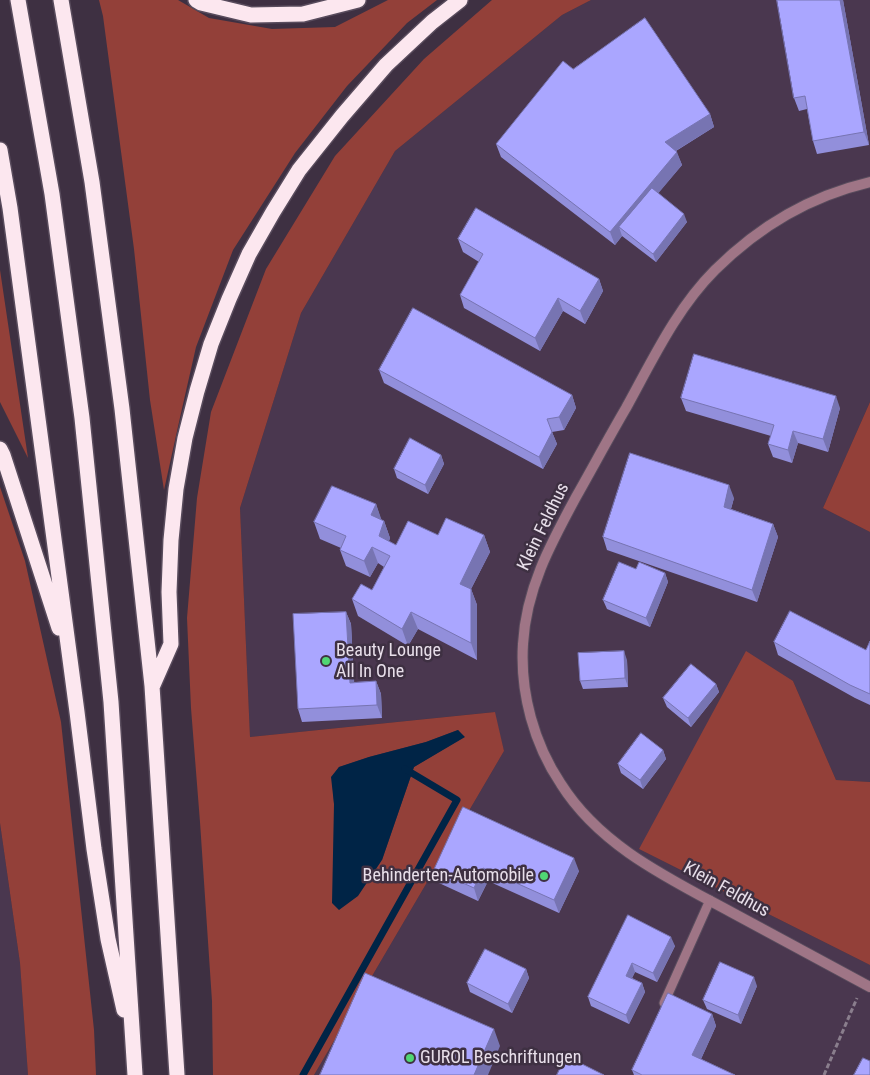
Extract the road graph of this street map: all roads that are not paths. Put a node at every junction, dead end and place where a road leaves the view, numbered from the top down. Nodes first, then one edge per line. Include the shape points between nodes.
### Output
1 (18, 0) edge
2 (62, 0) edge
3 (196, 0) edge
4 (358, 0) edge
5 (460, 0) edge
6 (0, 150) edge
7 (870, 182) edge
8 (0, 449) edge
9 (70, 664) junction
10 (152, 686) junction
11 (710, 900) junction
12 (867, 986) edge
13 (661, 1009) edge
14 (134, 1056) junction
15 (135, 1075) edge
16 (177, 1075) edge

1 - 14 highway via 52,194 82,418 111,702
2 - 10 highway via 92,182 121,399
3 - 4 highway via 251,15 303,14
5 - 10 highway via 386,65 342,116 299,170 249,254 211,344 185,438 171,540 171,644
6 - 9 highway
7 - 11 street, Klein Feldhus via 822,197 777,220 725,260 698,289 674,322 546,553 528,610 522,655 528,704 540,745 560,784 589,821 607,837 644,863
8 - 9 highway
9 - 14 highway via 108,939
10 - 16 highway
11 - 12 street, Klein Feldhus
11 - 13 lane
14 - 15 highway

